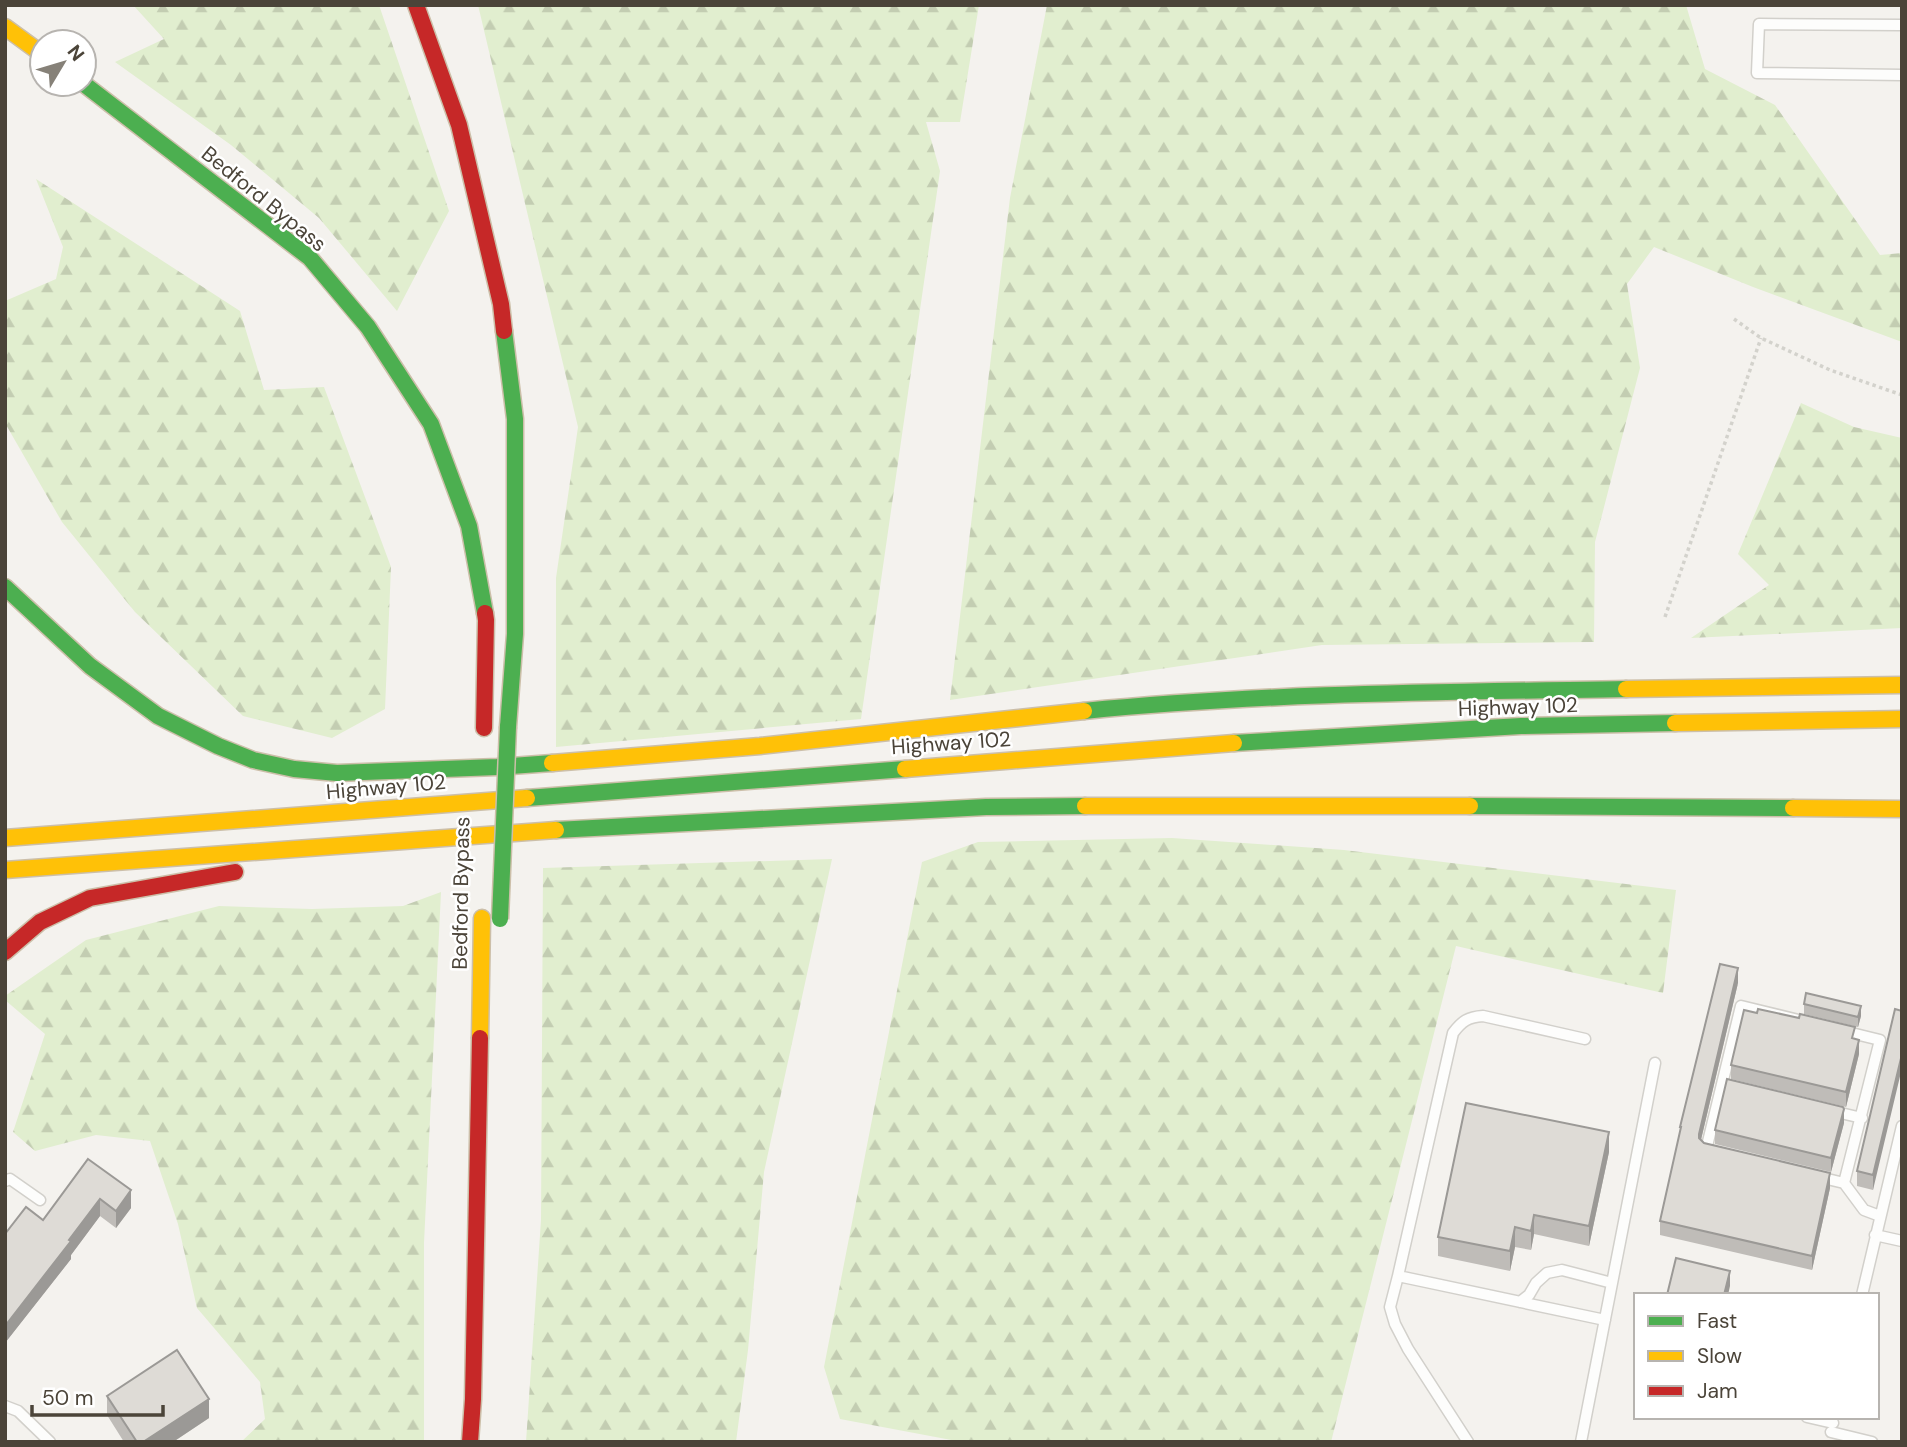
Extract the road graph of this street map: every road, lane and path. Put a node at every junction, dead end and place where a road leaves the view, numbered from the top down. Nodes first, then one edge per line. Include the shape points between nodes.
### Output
1 (416, 5) edge
2 (425, 5) edge
3 (1902, 25) edge
4 (5, 27) edge
5 (28, 44) edge
6 (1902, 75) edge
7 (98, 95) edge
8 (459, 125) junction
9 (1734, 319) dead end
10 (1761, 338) junction
11 (1902, 396) edge
12 (5, 587) edge
13 (1665, 617) dead end
14 (1902, 685) edge
15 (1565, 689) junction
16 (1441, 708) dead end
17 (1902, 719) edge
18 (945, 750) dead end
19 (756, 779) junction
20 (1902, 809) edge
21 (459, 836) junction
22 (5, 838) edge
23 (483, 850) dead end
24 (5, 870) edge
25 (482, 911) dead end
26 (500, 926) dead end
27 (5, 952) edge
28 (1584, 1039) dead end
29 (1655, 1063) dead end
30 (1722, 1085) junction
31 (1735, 1088) edge
32 (1824, 1109) edge
33 (1862, 1118) junction
34 (1902, 1126) edge
35 (5, 1181) edge
36 (1844, 1183) junction
37 (40, 1200) dead end
38 (1880, 1216) junction
39 (1875, 1234) junction
40 (1902, 1241) edge
41 (1398, 1276) junction
42 (1612, 1283) junction
43 (1862, 1293) edge
44 (1520, 1302) junction
45 (1605, 1320) junction
46 (5, 1406) edge
47 (1811, 1419) edge
48 (1832, 1429) edge
49 (50, 1442) edge
50 (470, 1442) edge
51 (1468, 1442) edge
52 (1581, 1442) edge
53 (1872, 1442) edge

1 - 8 highway, Bedford Bypass
2 - 8 highway
3 - 6 lane via 1759,24 1758,74
4 - 5 highway
7 - 23 highway, Bedford Bypass via 310,258 368,327 431,424 469,526 486,621
8 - 26 highway, Bedford Bypass, bridge via 501,304 515,419 515,634
9 - 10 path
10 - 11 path
10 - 13 path
12 - 15 highway via 90,666 158,716 253,760 337,773 497,767 760,746 1160,703
14 - 15 highway
15 - 16 highway
17 - 19 highway, Highway 102 via 1521,726
18 - 19 highway via 793,766
19 - 22 highway, Highway 102
20 - 21 highway via 986,807
21 - 24 highway
21 - 27 highway via 90,898 40,922
25 - 50 highway, Bedford Bypass
28 - 41 lane via 1483,1016 1460,1023 1453,1033
29 - 42 lane
30 - 31 lane
30 - 33 lane via 1741,1006 1880,1040
30 - 36 lane via 1706,1150
32 - 33 lane
33 - 36 lane
34 - 38 lane
35 - 37 lane via 10,1179
36 - 38 lane via 1864,1210
38 - 39 lane
39 - 40 lane
39 - 43 lane
41 - 44 lane
41 - 51 lane via 1391,1307 1395,1324
42 - 44 lane via 1562,1270 1547,1273
42 - 45 lane
44 - 45 lane
45 - 52 lane
46 - 49 lane via 18,1411
47 - 48 lane
48 - 53 lane

